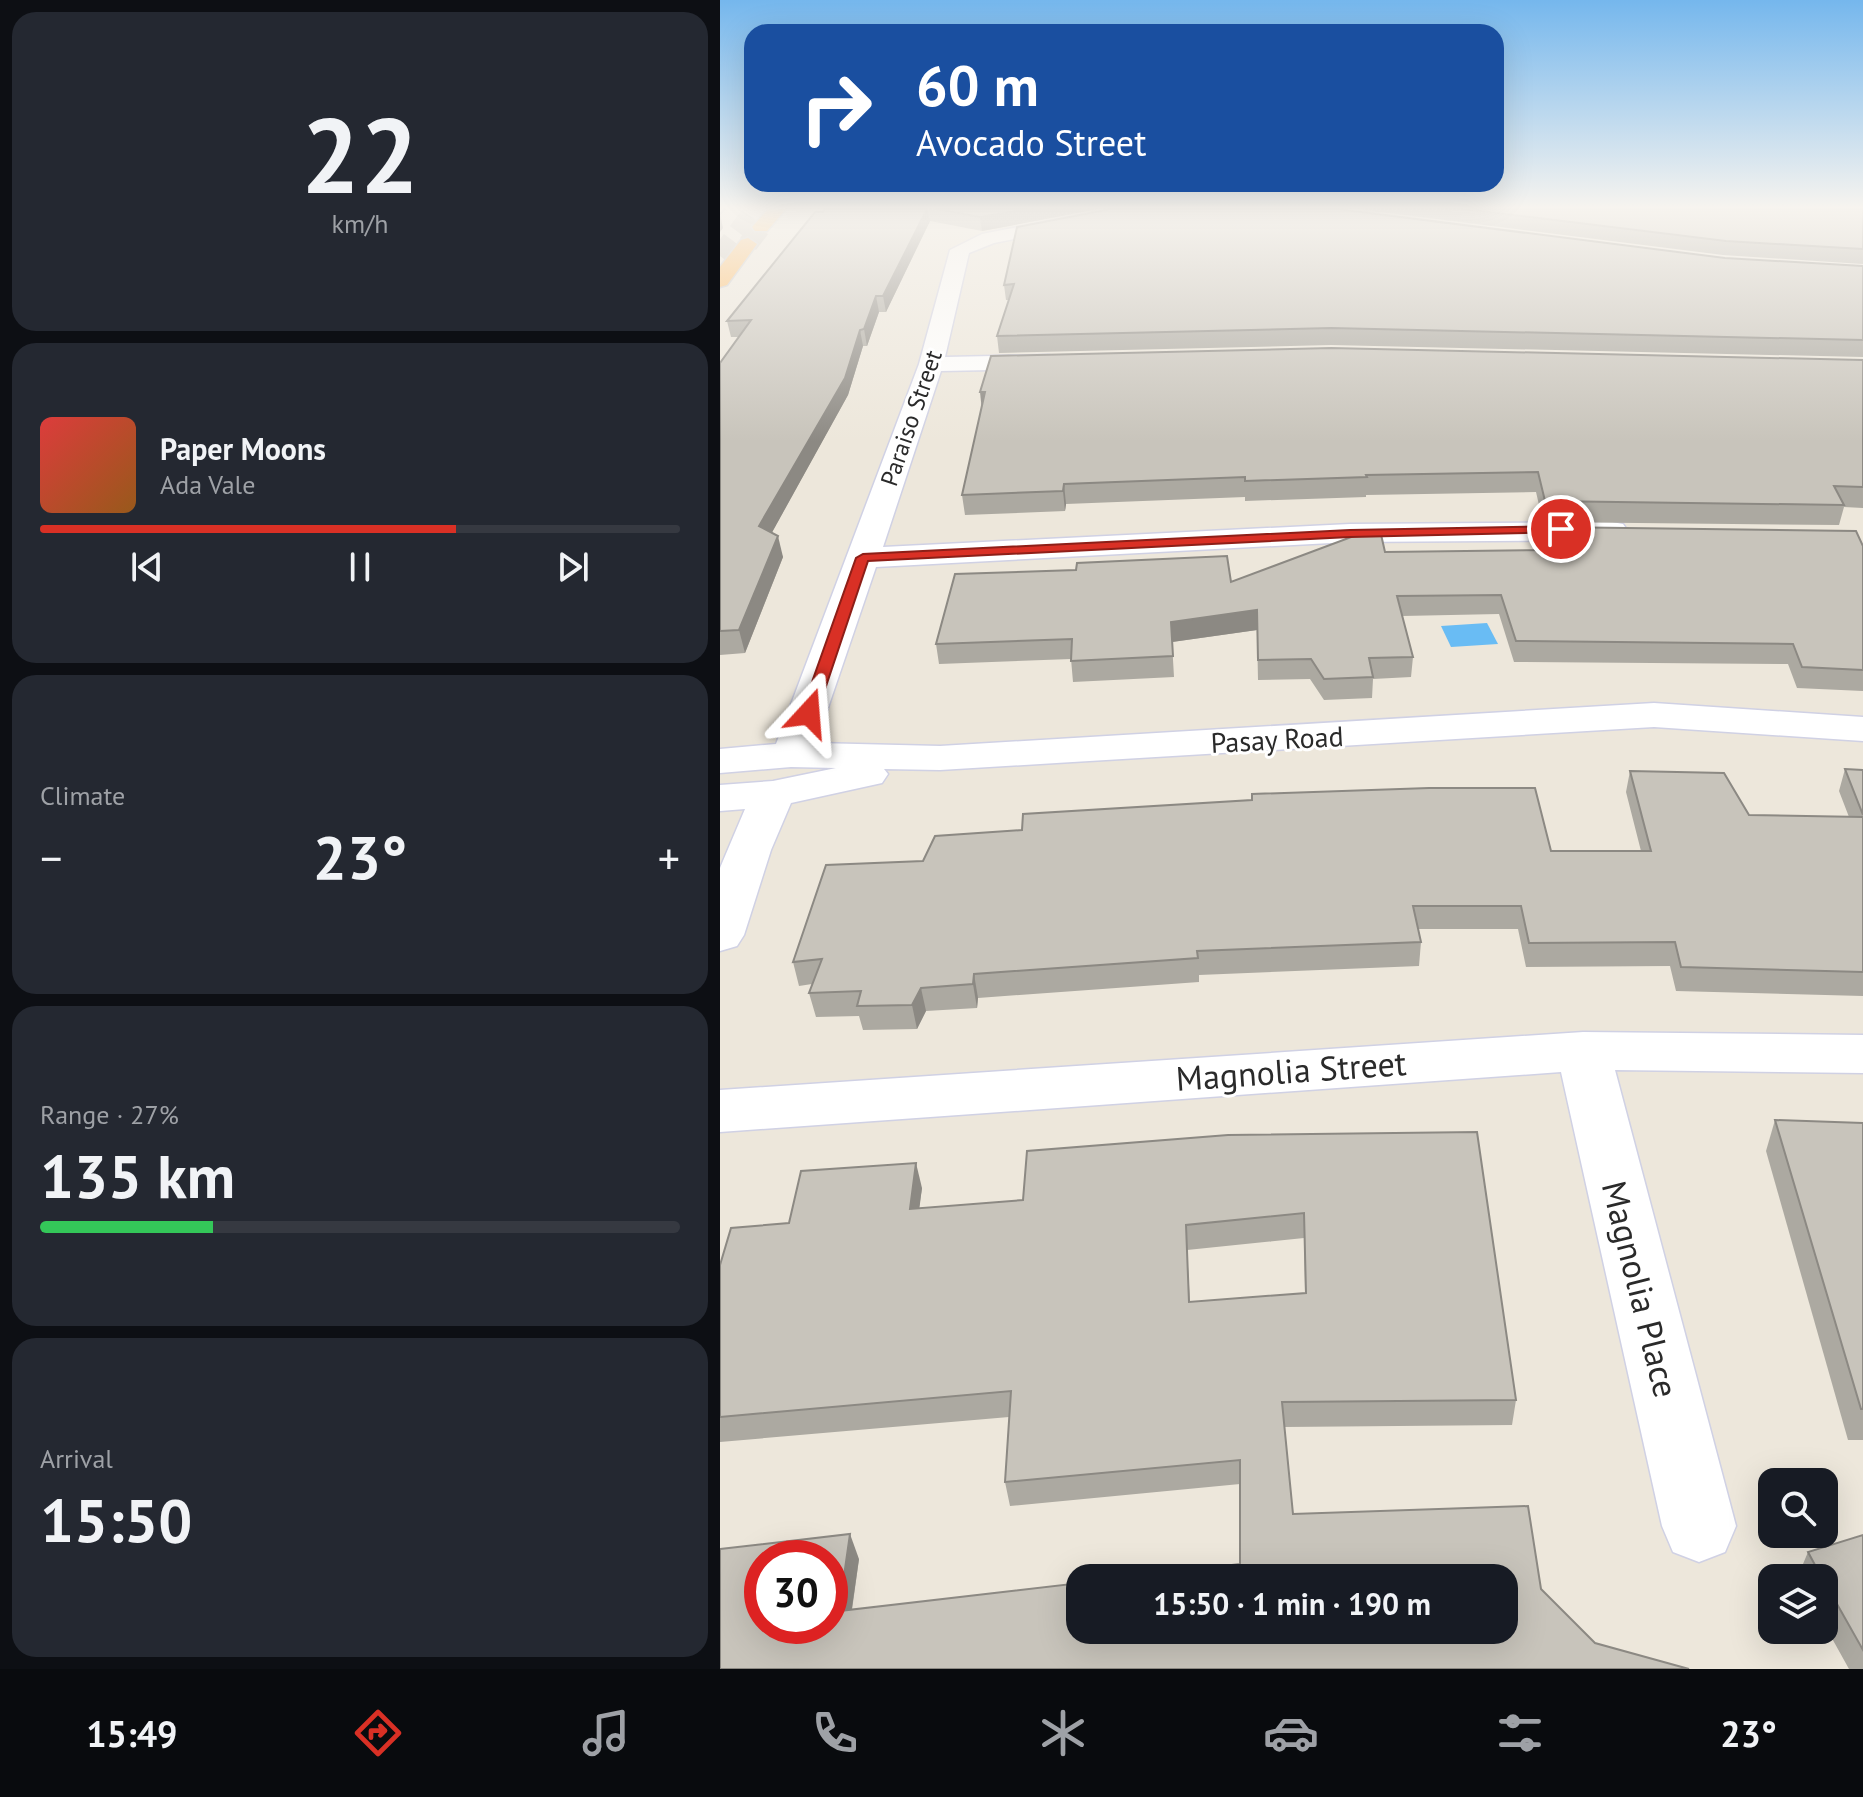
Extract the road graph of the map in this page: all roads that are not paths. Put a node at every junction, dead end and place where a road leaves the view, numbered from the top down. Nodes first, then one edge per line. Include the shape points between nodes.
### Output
1 (951, 287) edge
2 (1072, 361) edge
3 (931, 364) junction
4 (1638, 531) edge
5 (863, 558) junction
6 (1863, 729) edge
7 (720, 761) edge
8 (782, 774) junction
9 (720, 798) edge
10 (720, 935) edge
11 (1583, 1051) junction
12 (1863, 1054) edge
13 (720, 1111) edge
14 (1699, 1526) dead end

1 - 3 street, Paraiso Street
2 - 3 street
3 - 5 street, Paraiso Street
4 - 5 street via 1350,533
5 - 8 street, Paraiso Street
6 - 8 street, Pasay Road via 1656,726 1614,720 940,758
7 - 8 street, Pasay Road
8 - 9 street, Pasay Road
8 - 10 street, Paraiso Street
11 - 12 street, Magnolia Street
11 - 13 street, Magnolia Street
11 - 14 street, Magnolia Place

